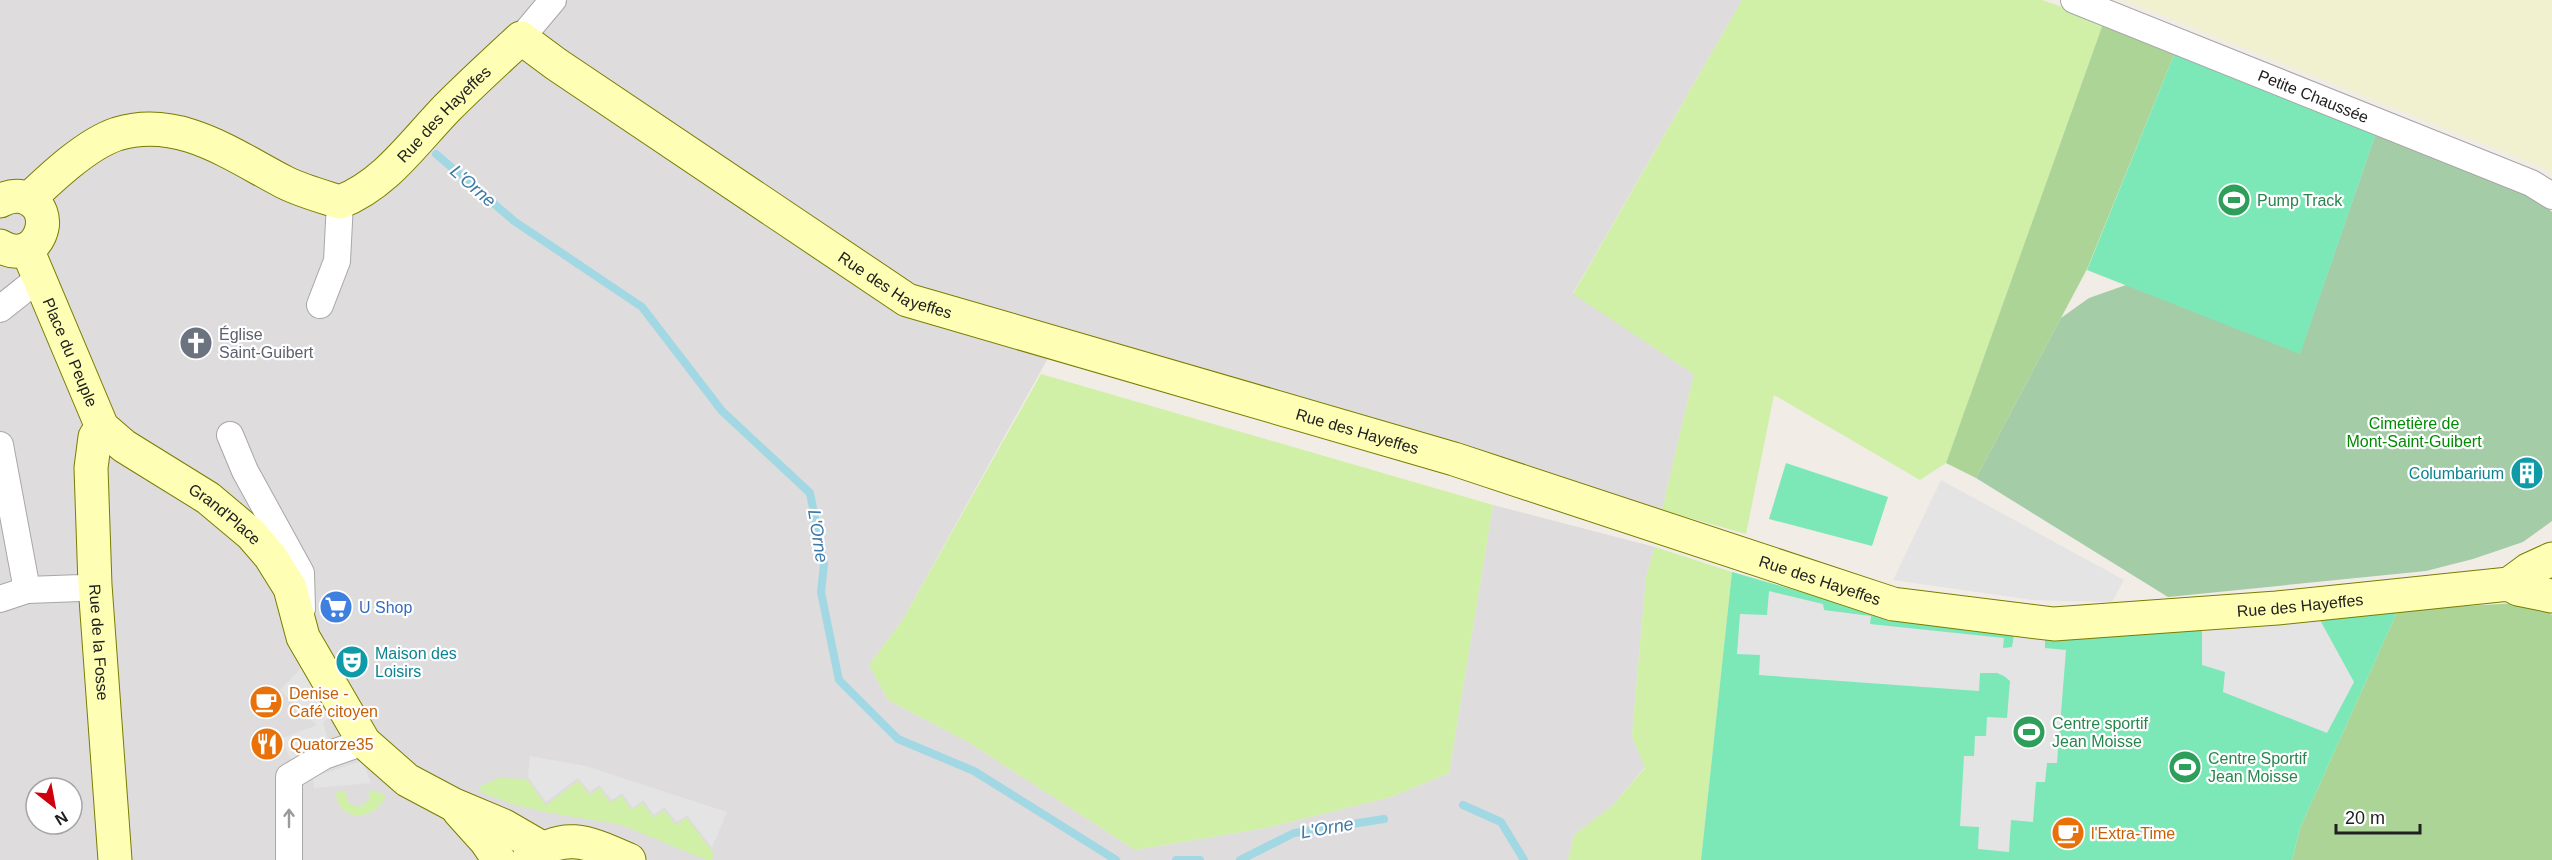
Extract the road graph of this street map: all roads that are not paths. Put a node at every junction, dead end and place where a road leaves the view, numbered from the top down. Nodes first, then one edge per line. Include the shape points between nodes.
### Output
1 (553, 0) edge
2 (2074, 0) edge
3 (521, 38) junction
4 (2552, 196) edge
5 (14, 200) edge
6 (340, 202) junction
7 (22, 258) edge
8 (320, 305) dead end
9 (0, 309) edge
10 (102, 427) junction
11 (230, 435) dead end
12 (0, 445) edge
13 (2552, 559) edge
14 (2509, 584) junction
15 (95, 585) junction
16 (27, 590) junction
17 (2552, 596) edge
18 (0, 599) edge
19 (303, 637) junction
20 (364, 742) junction
21 (454, 805) junction
22 (535, 854) edge
23 (115, 860) edge
24 (289, 860) edge
25 (499, 860) edge
26 (629, 860) edge

1 - 3 street
2 - 4 street, Petite Chaussée via 2513,175
3 - 6 street, Rue des Hayeffes via 384,175 357,196
3 - 14 street, Rue des Hayeffes via 907,300 1454,459 1893,604 2054,624 2277,608
5 - 6 street via 116,134 154,129 191,134 287,183
5 - 7 street via 42,215 41,235
6 - 8 street via 337,261
7 - 9 street, Place du Peuple
7 - 10 street, Place du Peuple
10 - 15 street, Rue de la Fosse via 95,437 91,468
10 - 19 street, Grand'Place via 124,446 208,498 251,534 290,588
11 - 19 street, Grand'Place via 245,471 301,573
12 - 16 street
13 - 14 street, Rue des Hayeffes
14 - 17 street, Rue des Hayeffes
15 - 16 street
15 - 23 street, Rue de la Fosse
16 - 18 street
19 - 20 street, Grand'Place
20 - 21 street, Grand'Place via 407,780
24 -> 20 street via 289,777 324,756
21 - 22 street, Grand'Place via 504,826
21 - 25 street, Grand'Place
22 - 26 street via 563,841 598,846

